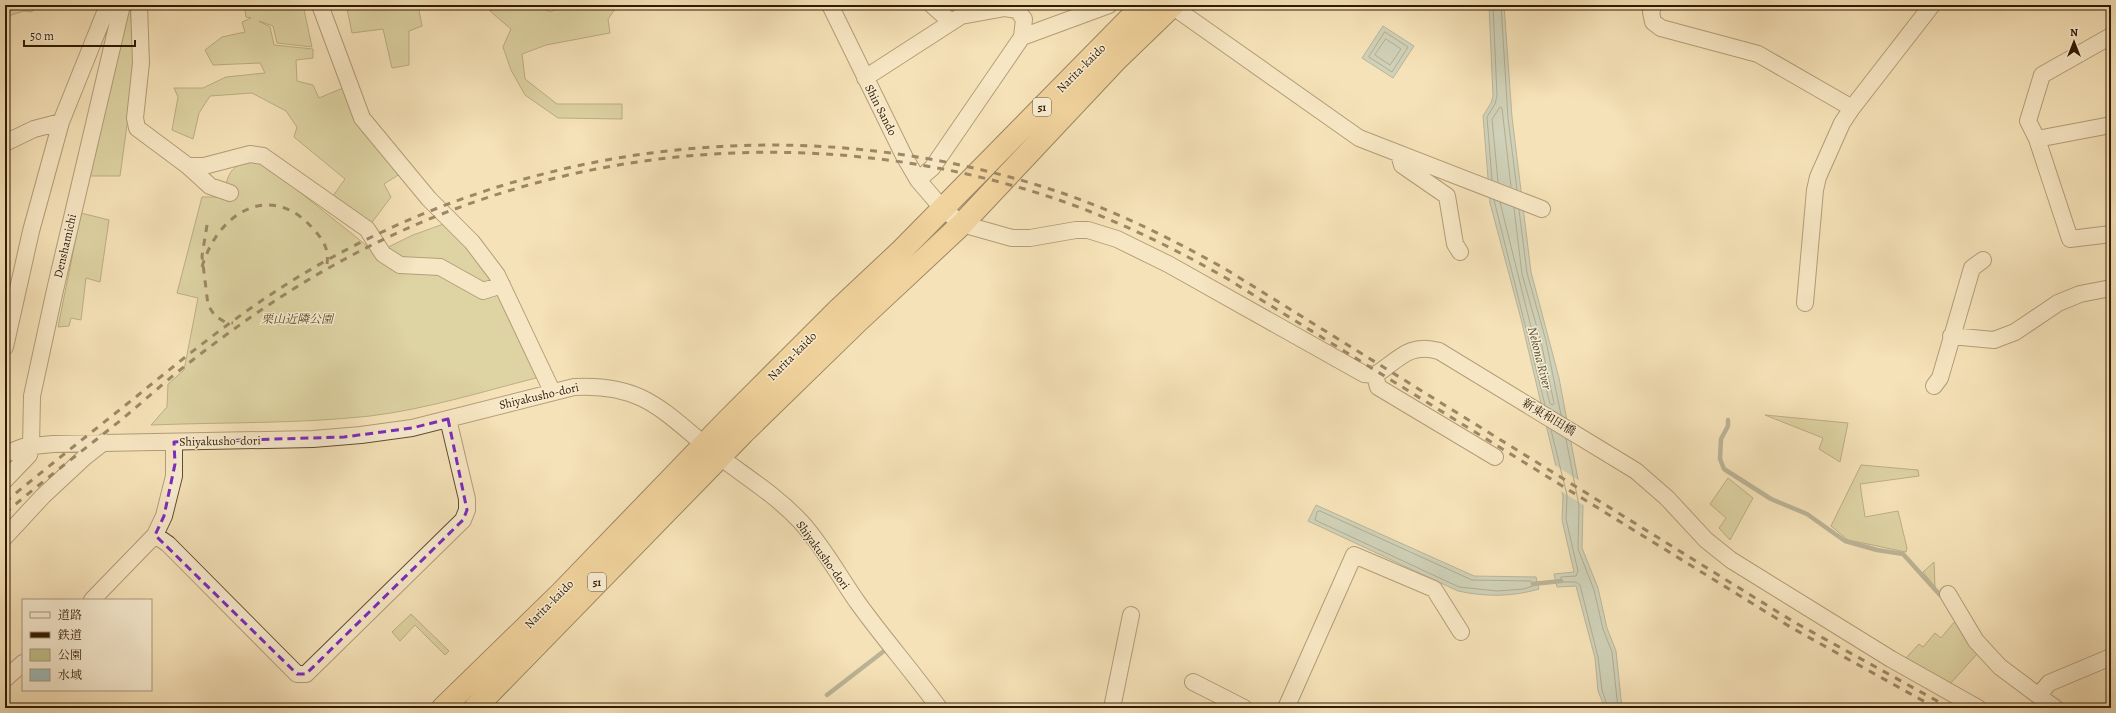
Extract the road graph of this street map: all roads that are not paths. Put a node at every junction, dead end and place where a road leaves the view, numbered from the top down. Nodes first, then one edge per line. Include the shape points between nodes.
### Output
1 (108, 5) edge
2 (122, 5) edge
3 (139, 5) edge
4 (320, 5) edge
5 (830, 5) edge
6 (932, 5) edge
7 (1109, 5) edge
8 (1143, 5) edge
9 (1654, 5) edge
10 (1932, 5) edge
11 (1170, 6) edge
12 (951, 22) junction
13 (2111, 36) edge
14 (1022, 37) junction
15 (865, 78) junction
16 (1852, 108) junction
17 (61, 122) junction
18 (2111, 125) edge
19 (2037, 139) junction
20 (5, 143) edge
21 (1399, 154) junction
22 (188, 166) junction
23 (918, 180) junction
24 (230, 193) dead end
25 (942, 208) junction
26 (1542, 209) dead end
27 (962, 224) junction
28 (2111, 234) edge
29 (1460, 252) dead end
30 (1983, 260) dead end
31 (502, 285) junction
32 (2111, 288) edge
33 (1805, 303) dead end
34 (1951, 336) junction
35 (5, 347) edge
36 (1375, 375) junction
37 (1934, 386) dead end
38 (552, 391) junction
39 (448, 419) junction
40 (104, 442) junction
41 (174, 442) junction
42 (31, 446) junction
43 (712, 451) junction
44 (5, 454) edge
45 (1495, 457) dead end
46 (5, 480) edge
47 (155, 535) junction
48 (5, 537) edge
49 (1948, 594) dead end
50 (93, 599) edge
51 (1131, 615) dead end
52 (1461, 632) dead end
53 (2111, 657) edge
54 (22, 664) edge
55 (5, 679) edge
56 (1193, 682) dead end
57 (2039, 695) junction
58 (443, 708) edge
59 (475, 708) edge
60 (939, 708) edge
61 (1112, 708) edge
62 (1244, 708) edge
63 (1286, 708) edge
64 (1978, 708) edge
65 (2055, 708) edge

1 - 17 street
2 - 42 street, Denshamichi via 32,396
3 - 22 street via 141,63 135,118 137,128
4 - 31 street via 362,118 430,199 472,242
5 - 15 street, Shin Sando
6 - 12 street
7 - 14 street
8 - 25 highway, Narita-kaido / 51
9 - 16 street via 1651,12 1653,22 1661,28 1758,54
10 - 16 street
11 - 21 street via 1346,130
11 - 27 highway, Narita-kaido / 51
12 - 14 street via 968,14 1005,8 1017,10 1024,18
12 - 15 street
13 - 19 street via 2042,75 2028,121
14 - 23 street via 932,168
15 - 23 street, Shin Sando
16 - 33 street via 1842,123 1816,183
17 - 20 street via 34,129
17 - 35 street via 31,231
18 - 19 street
19 - 28 street via 2070,239
21 - 26 street
21 - 29 street via 1402,165 1447,196 1455,244
22 - 24 street via 210,186
22 - 31 street via 204,166 250,154 263,156 367,229 383,254 400,265 440,267 483,291
23 - 25 street, Shin Sando
25 - 27 street, Shin Sando
25 - 43 highway, Narita-kaido / 51
27 - 36 street via 1012,238 1030,238 1076,230 1103,234 1168,264 1357,371
27 - 43 highway, Narita-kaido / 51
30 - 34 street via 1972,268
31 - 38 street
32 - 34 street via 2080,294 2058,303 2016,332 1994,340
34 - 37 street via 1940,378
36 - 45 street via 1378,386
36 - 64 street, 新東和田橋 via 1400,355 1414,350 1430,348 1446,354 1636,471 1676,507 1698,532 1731,560 1891,659
38 - 39 street, Shiyakusho-dori
38 - 43 street, Shiyakusho-dori via 592,386 636,394 658,406
39 - 41 street, Shiyakusho-dori via 412,428 344,437
39 - 47 street via 467,499 467,510 463,520 306,674 297,674 168,544
40 - 41 street, Shiyakusho-dori
40 - 42 street, Shiyakusho-dori
40 - 48 street via 84,457 43,496
41 - 47 street via 174,476 164,516
42 - 44 street, Shiyakusho-dori
42 - 46 street, Denshamichi via 29,455
43 - 58 highway, Narita-kaido / 51
43 - 59 highway, Narita-kaido / 51
43 - 60 street, Shiyakusho-dori via 776,497 801,522 874,625
47 - 50 street
49 - 57 street via 1976,641 2000,667
51 - 61 street
52 - 63 street via 1434,589 1354,555
53 - 57 street via 2048,683
54 - 55 street
56 - 62 street
57 - 65 street

